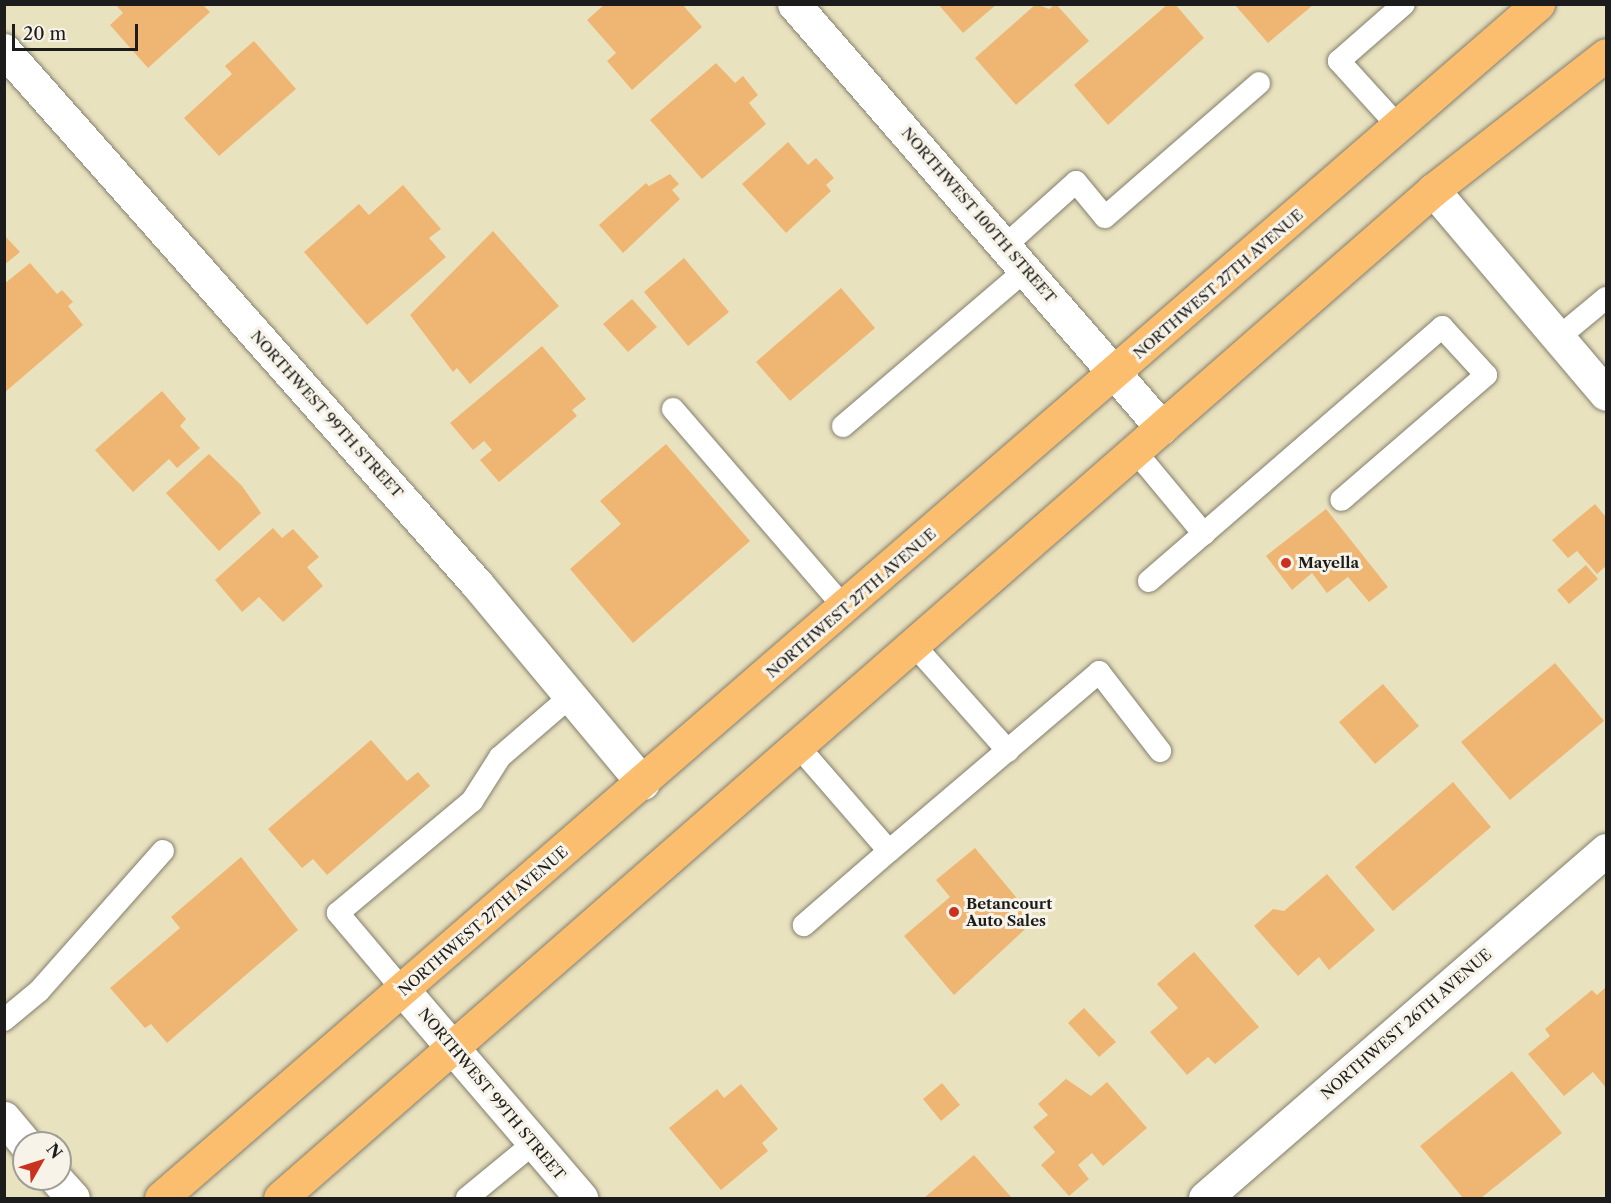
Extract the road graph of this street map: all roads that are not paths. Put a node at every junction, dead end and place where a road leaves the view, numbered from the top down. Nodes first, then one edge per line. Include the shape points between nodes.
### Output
1 (794, 4) edge
2 (1404, 4) edge
3 (1538, 4) edge
4 (4, 50) edge
5 (1606, 55) edge
6 (1259, 83) dead end
7 (1398, 126) junction
8 (1433, 190) junction
9 (1017, 257) junction
10 (1606, 298) edge
11 (1559, 337) junction
12 (1116, 374) junction
13 (1606, 394) edge
14 (673, 409) dead end
15 (843, 426) dead end
16 (1162, 428) junction
17 (1135, 451) junction
18 (1341, 500) dead end
19 (1204, 534) junction
20 (1149, 581) dead end
21 (845, 608) junction
22 (913, 644) junction
23 (571, 696) junction
24 (797, 745) junction
25 (1160, 751) dead end
26 (1008, 752) junction
27 (643, 783) junction
28 (1606, 850) edge
29 (163, 851) dead end
30 (889, 851) junction
31 (804, 925) dead end
32 (403, 990) junction
33 (4, 1020) edge
34 (451, 1046) junction
35 (4, 1118) edge
36 (15, 1131) edge
37 (534, 1143) junction
38 (161, 1198) edge
39 (280, 1198) edge
40 (467, 1198) edge
41 (581, 1198) edge
42 (1205, 1198) edge

1 - 9 street, NORTHWEST 100TH STREET
2 - 7 lane via 1339,61
3 - 7 main road, NORTHWEST 27TH AVENUE
4 - 23 street, NORTHWEST 99TH STREET
5 - 8 main road
6 - 9 lane via 1105,217 1076,183
7 - 12 main road, NORTHWEST 27TH AVENUE
8 - 11 street
8 - 16 main road
9 - 12 street, NORTHWEST 100TH STREET
9 - 15 lane
10 - 11 lane
11 - 13 street
12 - 16 street, NORTHWEST 100TH STREET
12 - 21 main road, NORTHWEST 27TH AVENUE
14 - 21 lane
16 - 17 main road
17 - 19 lane
17 - 22 main road
18 - 19 lane via 1486,375 1442,327
19 - 20 lane
21 - 27 main road, NORTHWEST 27TH AVENUE
22 - 24 main road
22 - 26 lane
23 - 27 street, NORTHWEST 99TH STREET
23 - 32 lane via 500,757 472,801 338,914
24 - 30 lane
24 - 34 main road
25 - 26 lane via 1100,672
26 - 30 lane
27 - 32 main road, NORTHWEST 27TH AVENUE
28 - 42 street, NORTHWEST 26TH AVENUE
29 - 33 lane via 39,992
30 - 31 lane
32 - 34 street, NORTHWEST 99TH STREET
32 - 38 main road, NORTHWEST 27TH AVENUE
34 - 37 street, NORTHWEST 99TH STREET
34 - 39 main road
35 - 36 street
37 - 40 lane
37 - 41 street, NORTHWEST 99TH STREET

